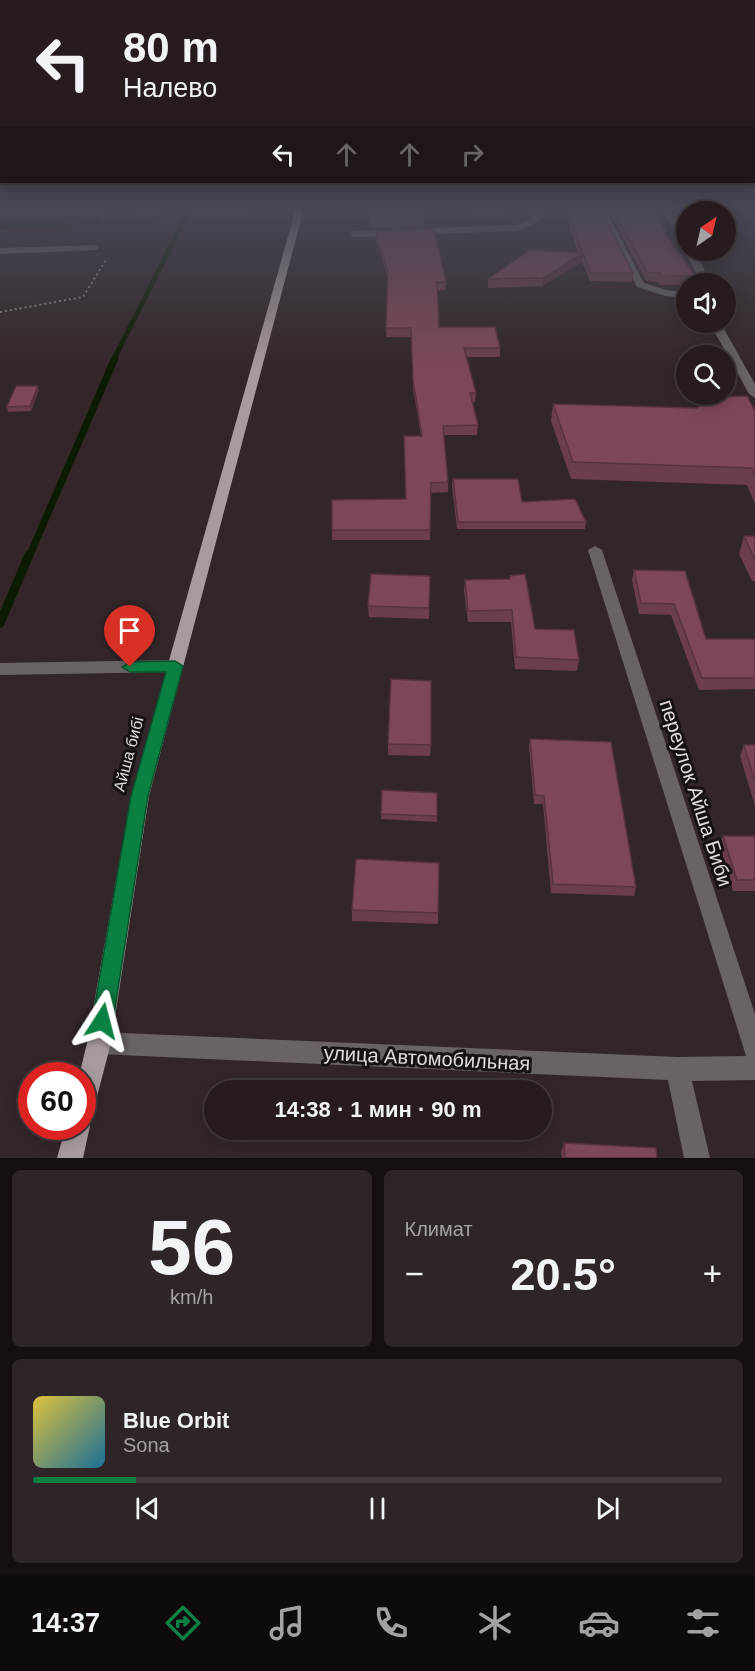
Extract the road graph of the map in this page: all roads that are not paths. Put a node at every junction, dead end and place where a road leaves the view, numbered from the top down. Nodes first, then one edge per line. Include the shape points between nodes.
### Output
1 (285, 262) edge
2 (628, 262) edge
3 (676, 294) edge
4 (720, 333) edge
5 (755, 394) edge
6 (595, 550) dead end
7 (175, 666) junction
8 (0, 669) edge
9 (99, 1043) junction
10 (755, 1050) edge
11 (94, 1062) edge
12 (755, 1068) edge
13 (678, 1069) junction
14 (74, 1140) edge
15 (70, 1158) edge
16 (697, 1158) edge

1 - 7 main road, Айша бибі
2 - 3 street via 640,285
4 - 5 street
6 - 10 street, переулок Айша Биби
7 - 8 street
7 - 9 main road, Айша бибі via 140,796
9 - 11 main road, Айша бибі
9 - 13 street, улица Автомобильная
12 - 13 street, улица Автомобильная
13 - 16 street
14 - 15 main road

